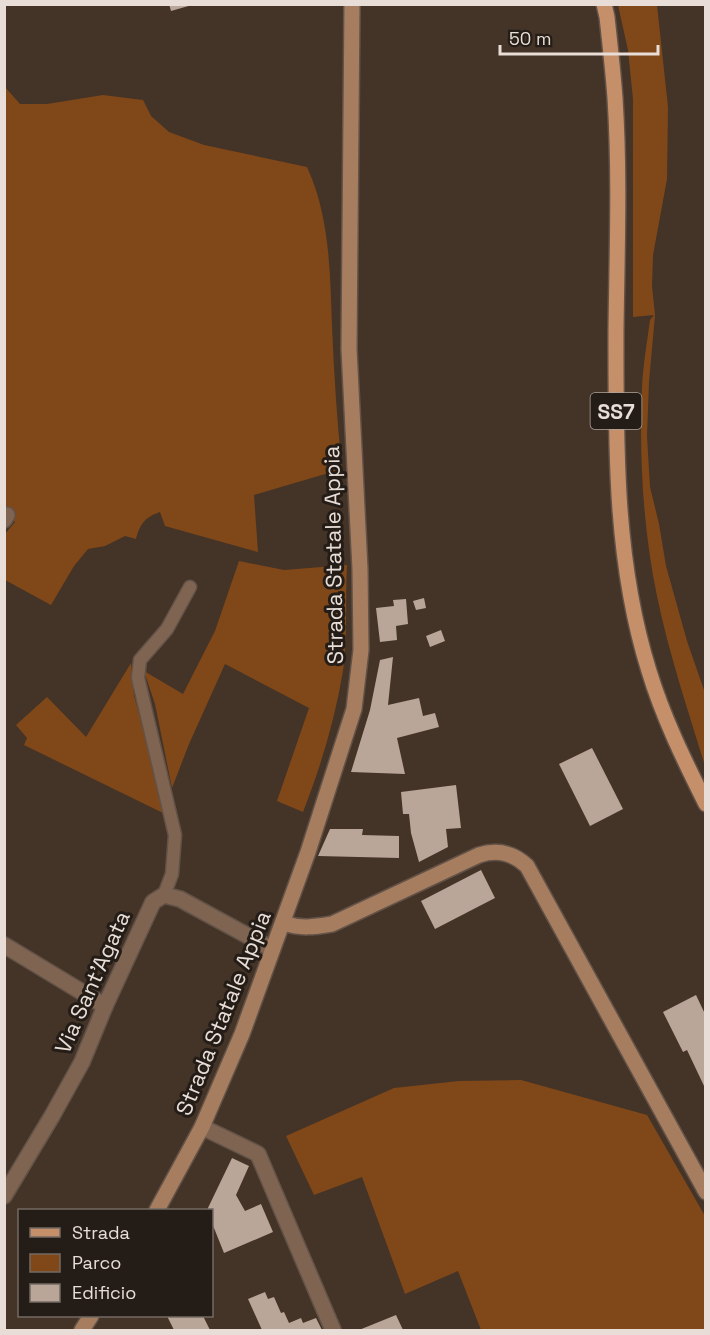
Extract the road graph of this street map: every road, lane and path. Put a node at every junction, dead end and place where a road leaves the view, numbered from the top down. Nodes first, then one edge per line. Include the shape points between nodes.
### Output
1 (352, 4) edge
2 (604, 4) edge
3 (190, 587) dead end
4 (705, 804) edge
5 (164, 895) junction
6 (284, 923) junction
7 (4, 945) edge
8 (272, 949) junction
9 (105, 1006) junction
10 (202, 1127) junction
11 (705, 1192) edge
12 (4, 1196) edge
13 (158, 1209) edge
14 (90, 1317) edge
15 (82, 1330) edge
16 (333, 1330) edge

1 - 6 street, Strada Statale Appia via 349,349 361,650 354,709
2 - 4 main road, SS7 via 615,98 616,440 621,533 648,669 667,724
3 - 5 lane via 166,629 140,660 138,678 176,835 172,874
5 - 8 street via 180,899
5 - 9 street, Via Sant'Agata via 153,902
6 - 8 street, Strada Statale Appia
6 - 11 street via 297,928 332,924 488,852 507,853 521,860
7 - 9 street
8 - 10 street, Strada Statale Appia via 242,1034
9 - 12 street, Via Sant'Agata via 82,1062
10 - 13 street, Strada Statale Appia
10 - 16 street via 258,1154
14 - 15 street

